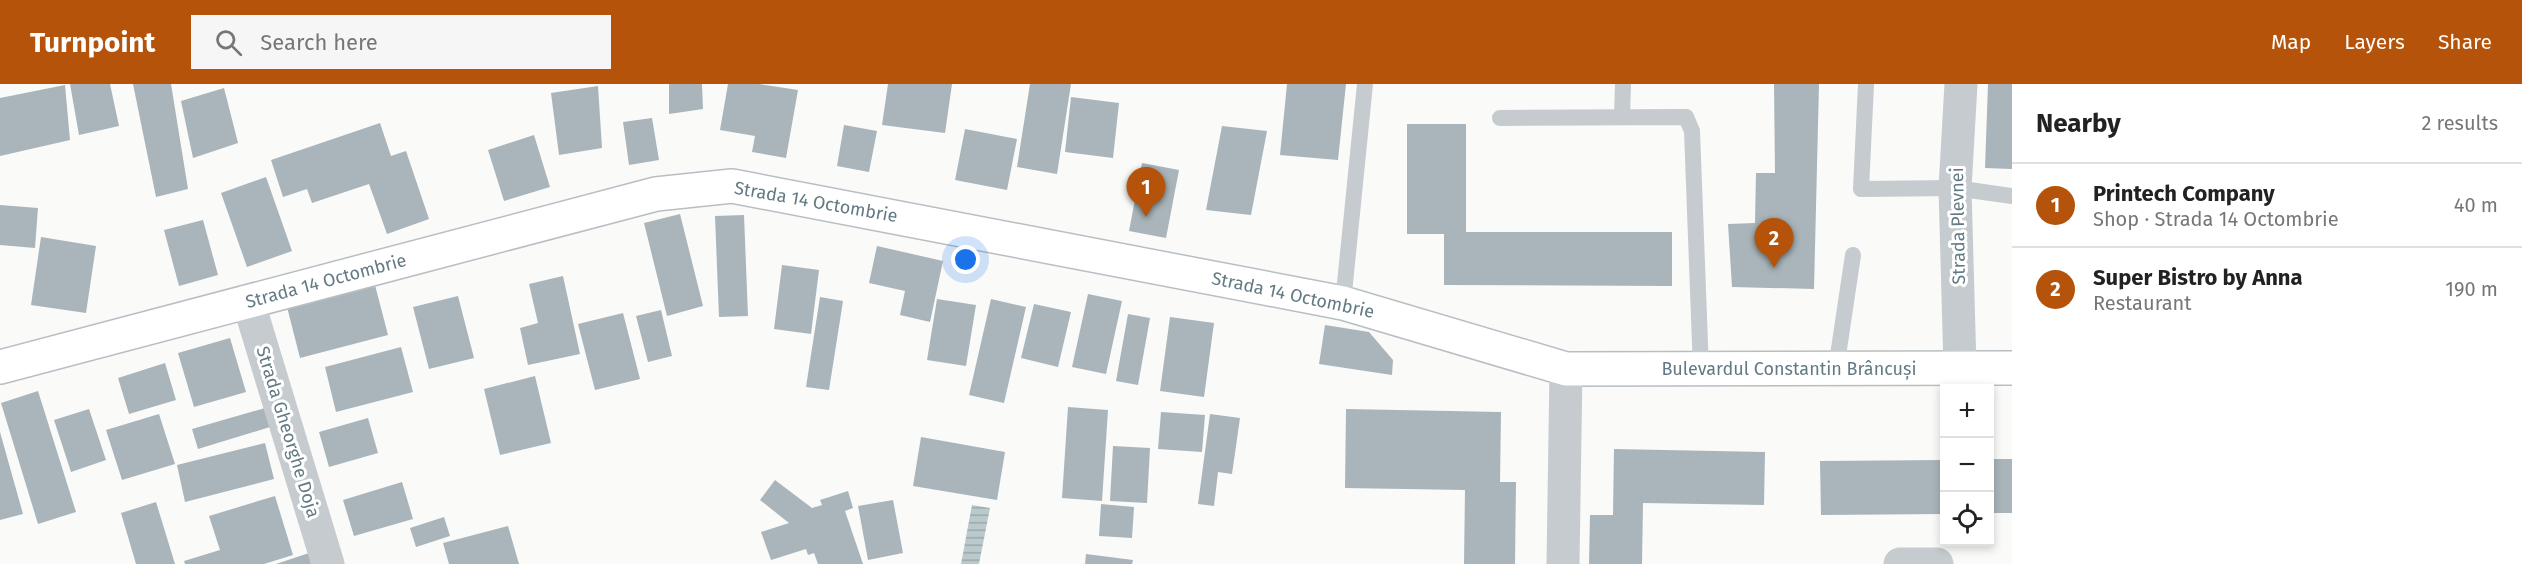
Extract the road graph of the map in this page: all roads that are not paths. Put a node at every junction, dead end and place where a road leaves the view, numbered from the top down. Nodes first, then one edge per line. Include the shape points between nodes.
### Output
1 (1365, 84) edge
2 (1623, 84) edge
3 (1866, 84) edge
4 (1961, 84) edge
5 (1622, 116) junction
6 (1500, 118) dead end
7 (1955, 188) junction
8 (2012, 196) edge
9 (1854, 255) dead end
10 (248, 301) junction
11 (1343, 303) junction
12 (0, 367) edge
13 (1960, 368) junction
14 (2012, 368) edge
15 (1566, 369) junction
16 (1836, 369) junction
17 (1701, 370) junction
18 (328, 564) edge
19 (1563, 564) edge
20 (1900, 564) edge
21 (1937, 564) edge

1 - 11 lane
2 - 5 lane
3 - 7 lane via 1861,189
4 - 7 street, Strada Plevnei
5 - 6 lane
5 - 17 lane via 1686,117 1692,131
7 - 8 lane
7 - 13 street, Strada Plevnei
9 - 16 lane
10 - 11 street, Strada 14 Octombrie via 656,194 732,186
10 - 12 street, Strada 14 Octombrie
10 - 18 street, Strada Gheorghe Doja
11 - 15 street, Strada 14 Octombrie
13 - 14 street, Bulevardul Constantin Brâncuși
13 - 16 street, Bulevardul Constantin Brâncuși
15 - 17 street, Bulevardul Constantin Brâncuși
15 - 19 street
16 - 17 street, Bulevardul Constantin Brâncuși
20 - 21 street

